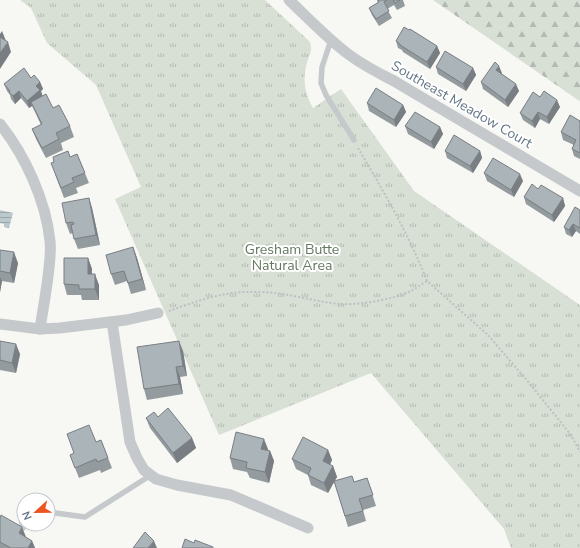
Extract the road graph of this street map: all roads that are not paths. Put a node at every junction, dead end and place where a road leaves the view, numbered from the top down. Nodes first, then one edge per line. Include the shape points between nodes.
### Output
1 (289, 0) edge
2 (331, 40) junction
3 (0, 124) edge
4 (354, 140) road end
5 (580, 191) edge
6 (158, 313) road end
7 (112, 322) junction
8 (0, 324) edge
9 (40, 329) junction
10 (151, 475) junction
11 (56, 513) edge
12 (308, 528) dead end

1 - 2 street, Southeast Meadow Court
2 - 4 lane via 322,67 321,83
2 - 5 street, Southeast Meadow Court via 368,67
3 - 9 street via 30,174 47,224 50,260
6 - 7 street
7 - 9 street
7 - 10 street via 130,442 144,470
8 - 9 street
10 - 11 lane via 85,517
10 - 12 street via 177,486 231,495

